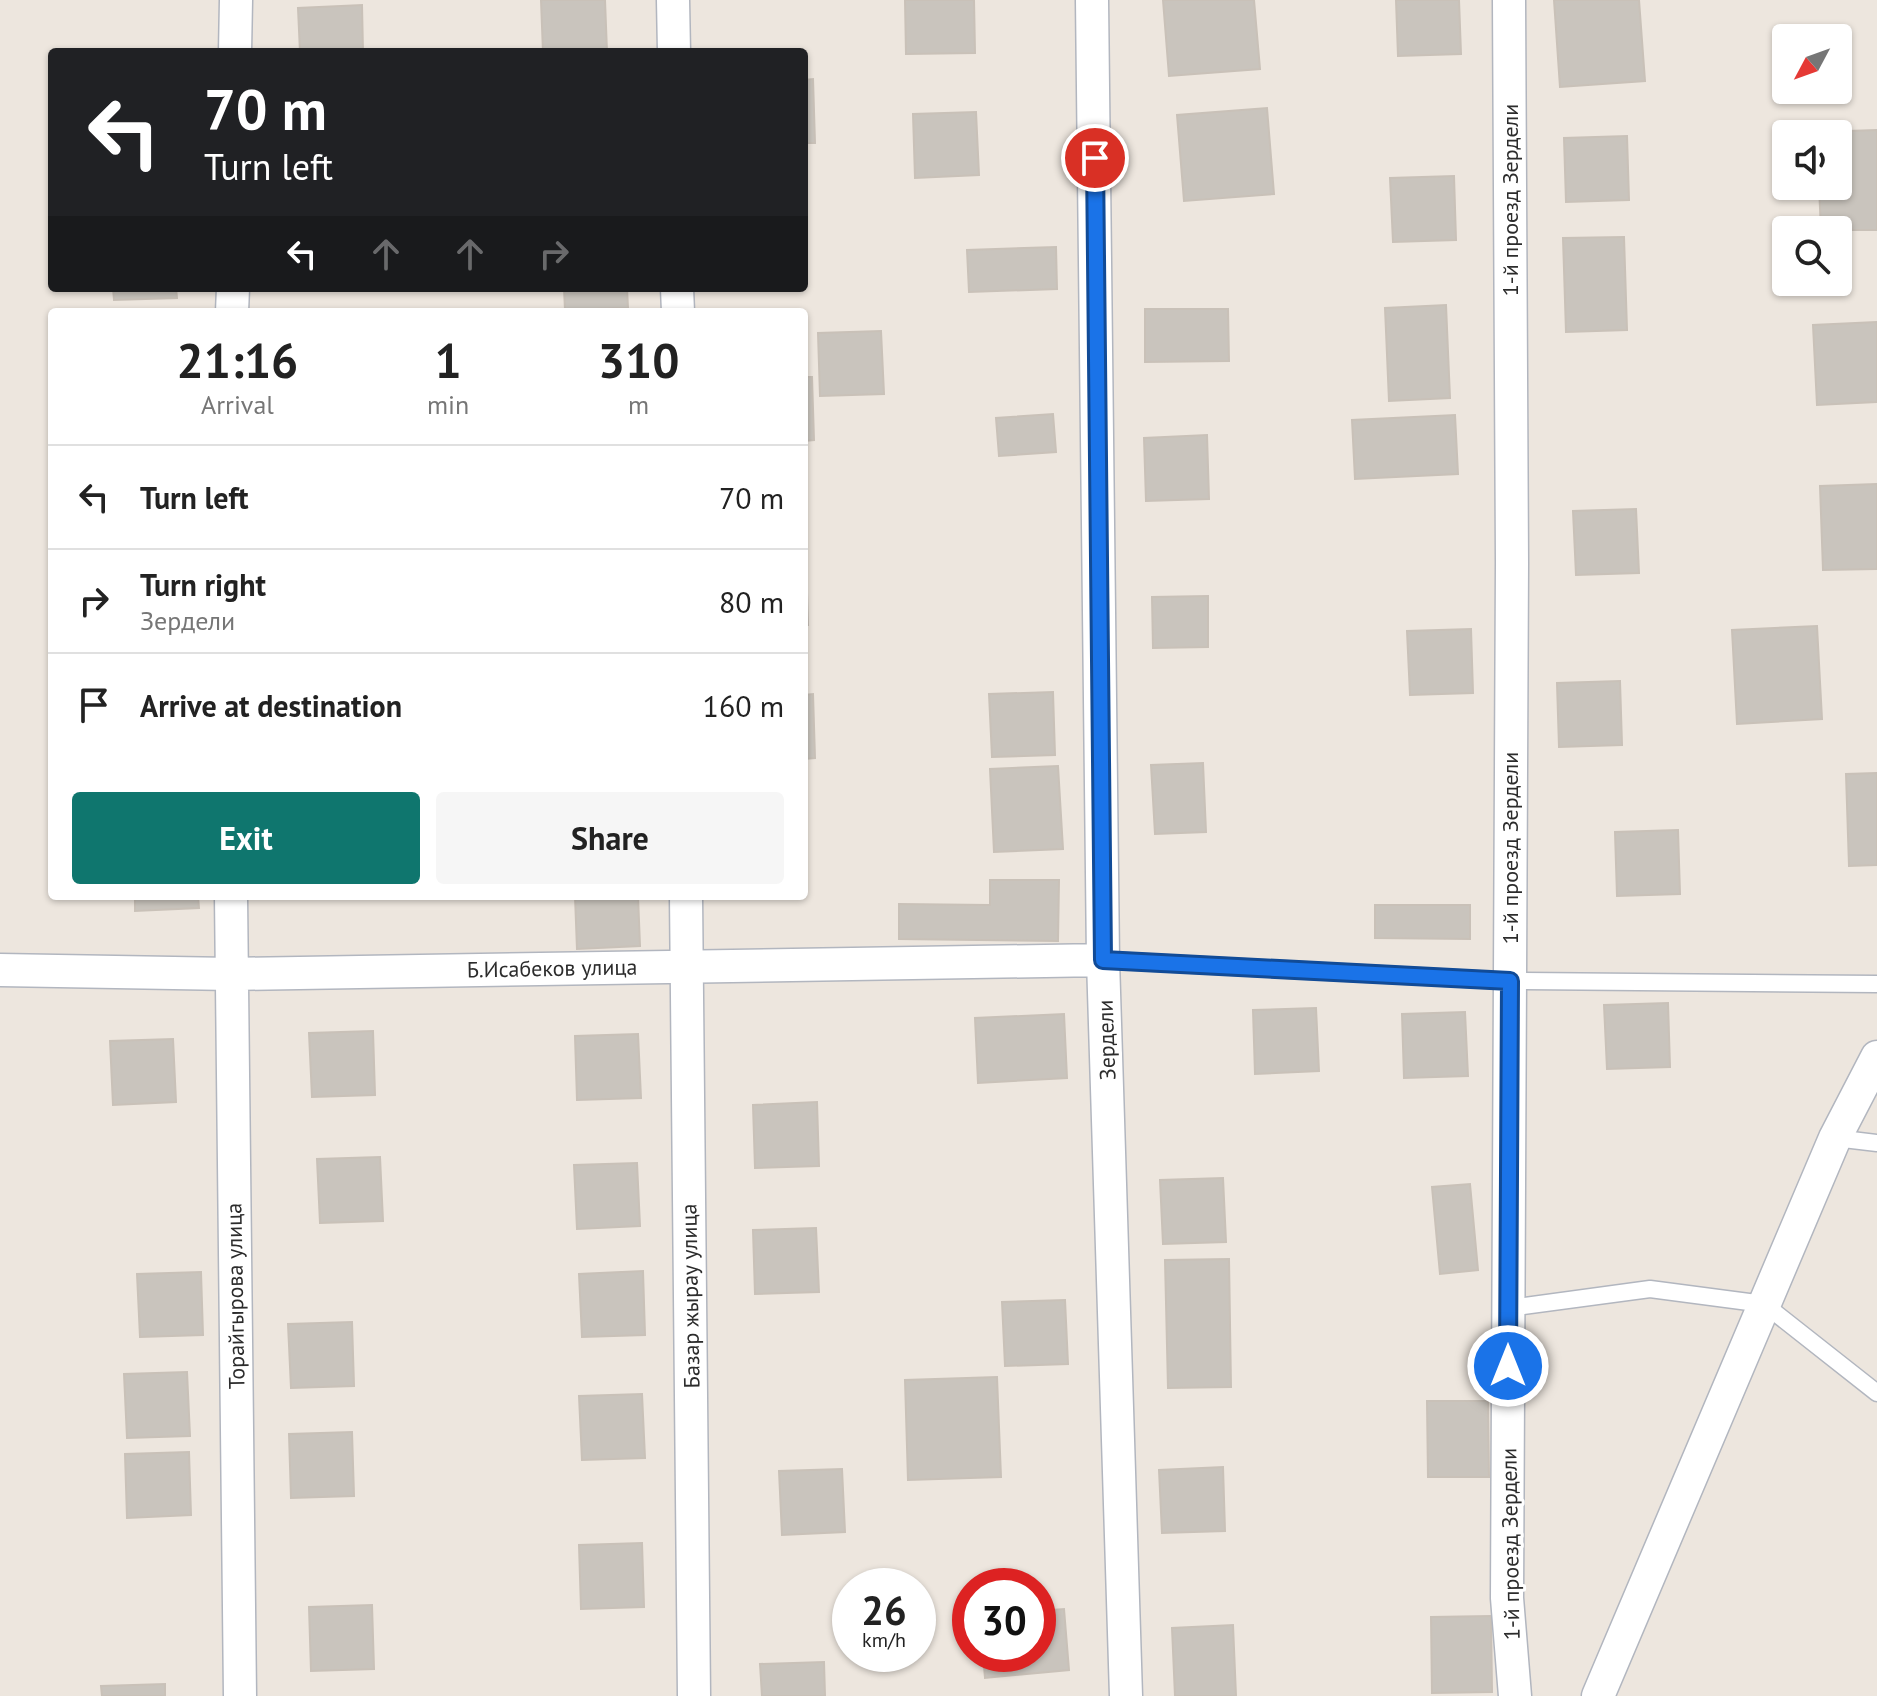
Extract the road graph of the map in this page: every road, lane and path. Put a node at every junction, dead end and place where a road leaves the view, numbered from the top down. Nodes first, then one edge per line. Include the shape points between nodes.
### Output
1 (236, 0) edge
2 (673, 0) edge
3 (1092, 0) edge
4 (1509, 0) edge
5 (235, 48) edge
6 (674, 48) edge
7 (231, 900) edge
8 (686, 900) edge
9 (1103, 960) junction
10 (687, 966) junction
11 (0, 970) edge
12 (231, 974) junction
13 (1510, 981) junction
14 (1877, 984) edge
15 (1877, 1057) edge
16 (1835, 1138) junction
17 (1877, 1143) edge
18 (1764, 1304) junction
19 (1509, 1308) junction
20 (1877, 1393) edge
21 (240, 1696) edge
22 (694, 1696) edge
23 (1126, 1696) edge
24 (1515, 1696) edge
25 (1598, 1696) edge

1 - 5 street
2 - 6 street
3 - 9 street, Зердели
4 - 13 street, 1-й проезд Зердели
7 - 12 street, Торайгырова улица
8 - 10 street, Базар жырау улица
9 - 10 street, Б.Исабеков улица
9 - 13 lane
9 - 23 street, Зердели
10 - 12 street, Б.Исабеков улица
10 - 22 street, Базар жырау улица
11 - 12 street, Б.Исабеков улица
12 - 21 street, Торайгырова улица
13 - 14 lane
13 - 19 street, 1-й проезд Зердели
15 - 16 street
16 - 17 lane
16 - 18 street
18 - 19 lane via 1650,1289
18 - 20 lane
18 - 25 street
19 - 24 street, 1-й проезд Зердели via 1507,1598

